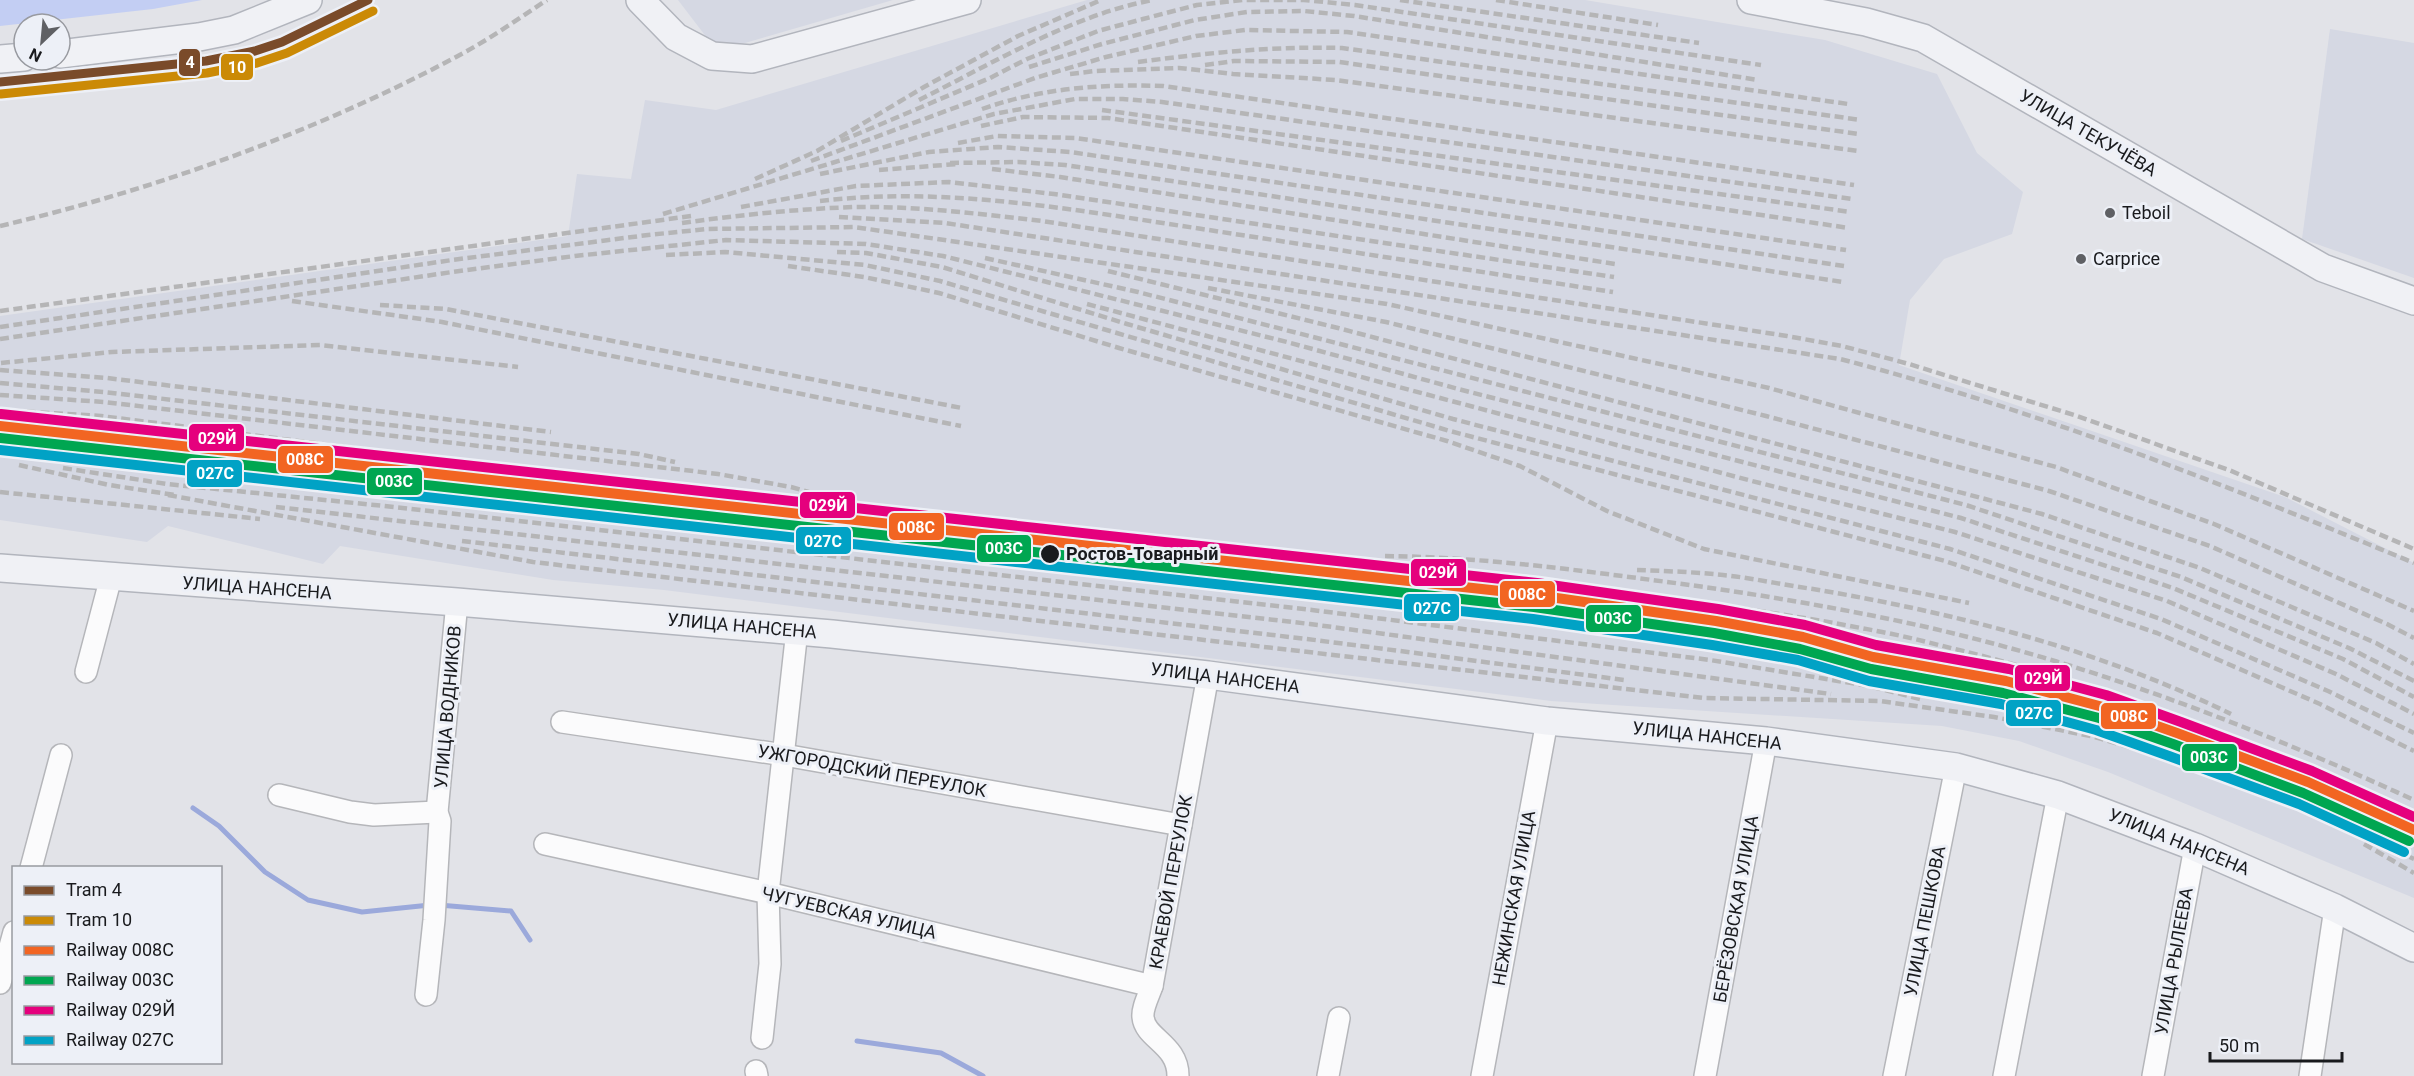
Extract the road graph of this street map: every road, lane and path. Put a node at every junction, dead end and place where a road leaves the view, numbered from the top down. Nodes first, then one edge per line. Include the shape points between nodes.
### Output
1 (308, 0) edge
2 (640, 0) edge
3 (967, 0) edge
4 (1751, 0) edge
5 (72, 53) edge
6 (2414, 301) edge
7 (0, 568) edge
8 (111, 577) junction
9 (457, 602) junction
10 (797, 630) junction
11 (86, 672) dead end
12 (1208, 675) junction
13 (1547, 721) junction
14 (562, 722) dead end
15 (1766, 741) junction
16 (784, 755) junction
17 (61, 756) dead end
18 (1956, 767) junction
19 (279, 795) dead end
20 (2058, 795) junction
21 (437, 812) junction
22 (1181, 825) junction
23 (546, 844) dead end
24 (2195, 847) junction
25 (30, 866) edge
26 (768, 893) junction
27 (2335, 908) junction
28 (12, 939) edge
29 (2414, 948) edge
30 (0, 983) edge
31 (1152, 986) junction
32 (426, 995) dead end
33 (1339, 1018) dead end
34 (762, 1038) dead end
35 (1178, 1076) edge
36 (1328, 1076) edge
37 (1482, 1076) edge
38 (1705, 1076) edge
39 (1894, 1076) edge
40 (2004, 1076) edge
41 (2153, 1076) edge
42 (2310, 1076) edge

1 - 5 main road via 234,30
2 - 3 main road via 685,42 712,56 753,59
4 - 6 main road, УЛИЦА ТЕКУЧЁВА via 1866,22 1923,38 2323,268
7 - 8 main road, УЛИЦА НАНСЕНА
8 - 9 main road, УЛИЦА НАНСЕНА
8 - 11 street
9 - 10 main road, УЛИЦА НАНСЕНА
9 - 21 street, УЛИЦА ВОДНИКОВ
10 - 12 main road, УЛИЦА НАНСЕНА
10 - 16 street
12 - 13 main road, УЛИЦА НАНСЕНА
12 - 22 street, КРАЕВОЙ ПЕРЕУЛОК
13 - 15 main road, УЛИЦА НАНСЕНА
13 - 37 street, НЕЖИНСКАЯ УЛИЦА
14 - 16 street, УЖГОРОДСКИЙ ПЕРЕУЛОК
15 - 18 main road, УЛИЦА НАНСЕНА
15 - 38 street, БЕРЁЗОВСКАЯ УЛИЦА
16 - 22 street, УЖГОРОДСКИЙ ПЕРЕУЛОК
16 - 26 street
17 - 25 street
18 - 20 main road, УЛИЦА НАНСЕНА
18 - 39 street, УЛИЦА ПЕШКОВА
19 - 21 street, УЛИЦА ВОДНИКОВ via 350,812
20 - 24 main road, УЛИЦА НАНСЕНА
20 - 40 street
21 - 32 street, УЛИЦА ВОДНИКОВ via 440,821 435,920
22 - 31 street, КРАЕВОЙ ПЕРЕУЛОК
23 - 26 street, ЧУГУЕВСКАЯ УЛИЦА
24 - 27 main road, УЛИЦА НАНСЕНА
24 - 41 street, УЛИЦА РЫЛЕЕВА
26 - 31 street, ЧУГУЕВСКАЯ УЛИЦА
26 - 34 street via 770,964
27 - 29 main road, УЛИЦА НАНСЕНА
27 - 42 street
28 - 30 street
31 - 35 street, КРАЕВОЙ ПЕРЕУЛОК via 1142,1015 1146,1028 1178,1063
33 - 36 street

